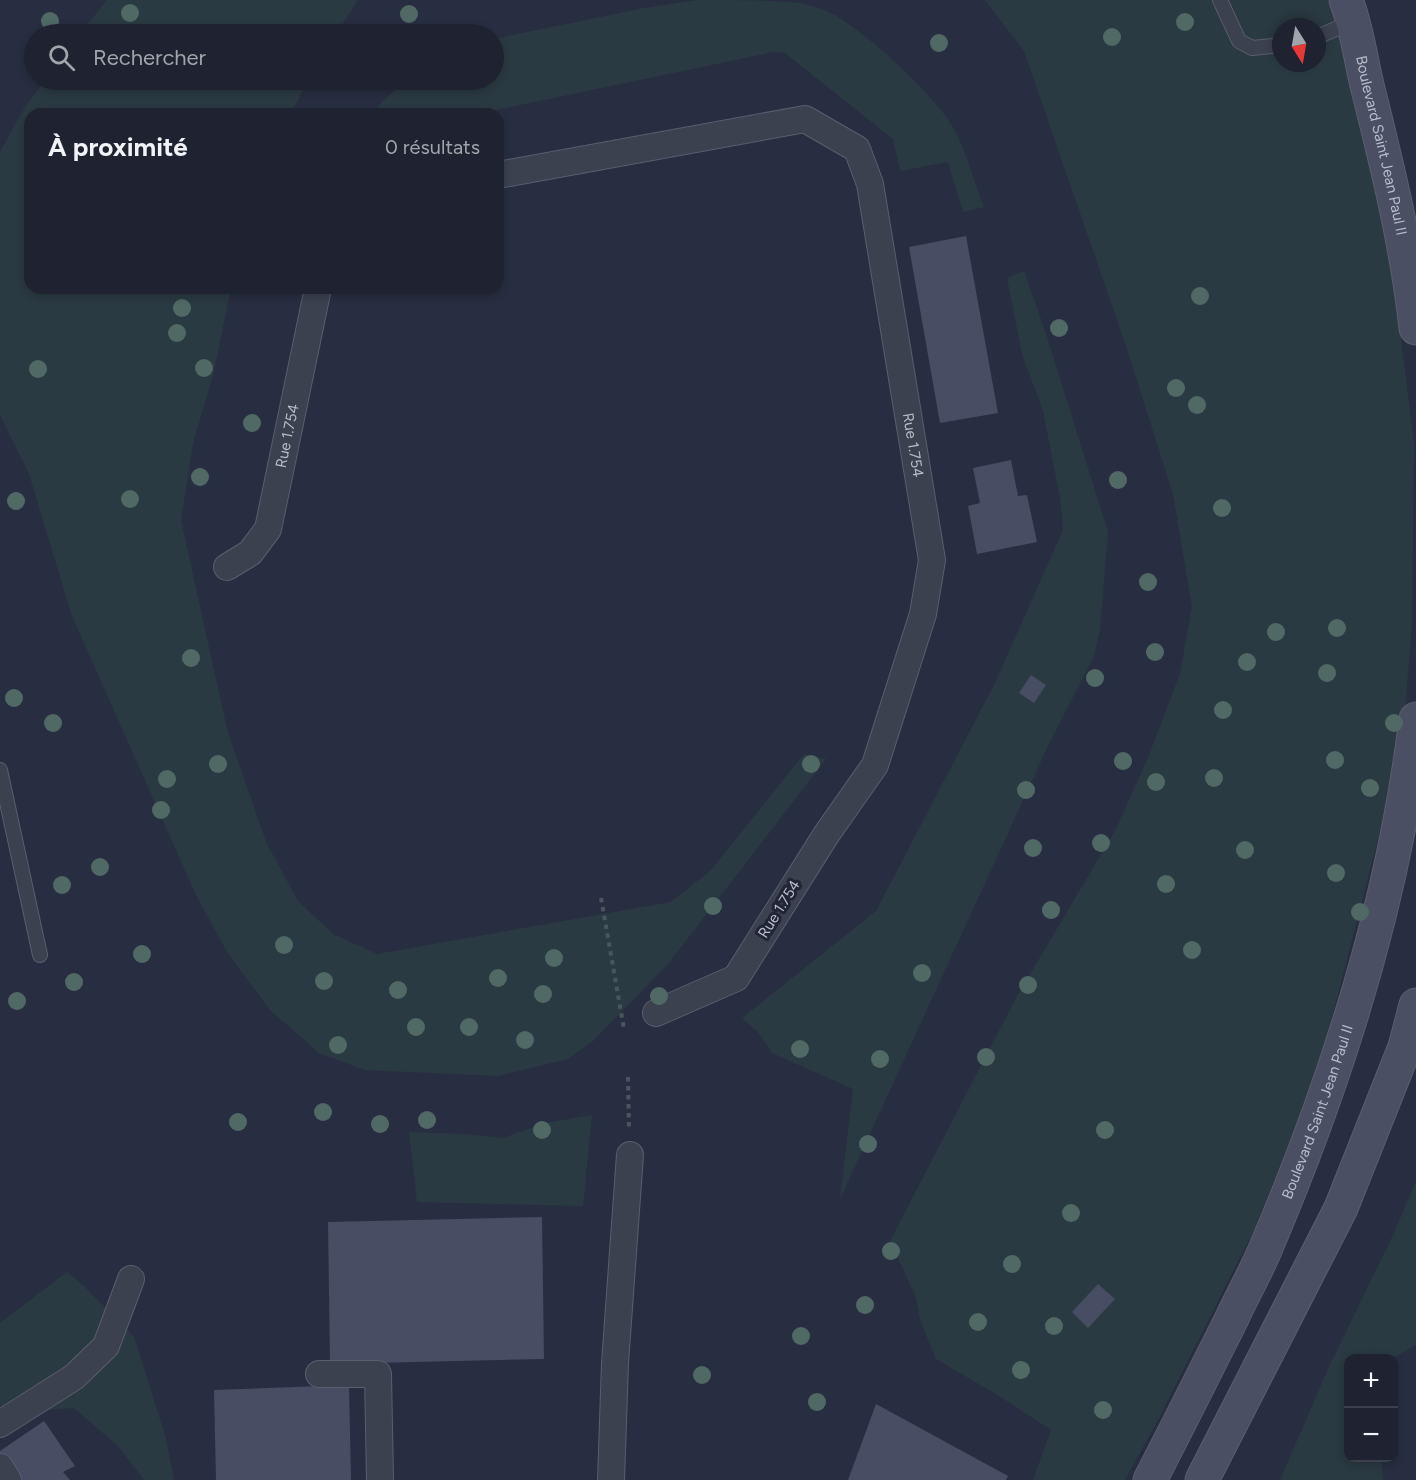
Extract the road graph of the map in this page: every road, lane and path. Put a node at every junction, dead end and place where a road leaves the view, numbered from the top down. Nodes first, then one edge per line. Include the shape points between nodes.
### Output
1 (1220, 0) edge
2 (1350, 11) edge
3 (1326, 30) edge
4 (1272, 46) edge
5 (504, 174) edge
6 (317, 294) edge
7 (1416, 328) edge
8 (227, 567) dead end
9 (1416, 719) edge
10 (0, 770) edge
11 (601, 898) dead end
12 (40, 955) dead end
13 (1416, 1005) edge
14 (656, 1013) dead end
15 (624, 1029) dead end
16 (628, 1077) dead end
17 (630, 1155) joint
18 (131, 1279) dead end
19 (319, 1374) dead end
20 (0, 1425) edge
21 (0, 1467) edge
22 (8, 1480) edge
23 (380, 1480) edge
24 (611, 1480) edge
25 (1150, 1480) edge
26 (1202, 1480) edge

1 - 4 lane via 1239,41 1252,48
2 - 3 lane
2 - 7 main road, Boulevard Saint Jean Paul II via 1393,186
5 - 14 street, Rue 1.754 via 805,119 857,149 870,184 932,560 923,614 875,765 735,978
6 - 8 street, Rue 1.754 via 268,529 250,553
9 - 25 main road, Boulevard Saint Jean Paul II via 1393,854 1363,983 1321,1105 1267,1246
10 - 12 lane
11 - 15 path
13 - 26 main road via 1405,1047 1341,1208
16 - 17 path
17 - 24 street
18 - 20 street via 106,1346 74,1377
19 - 23 street via 378,1374
21 - 22 street

